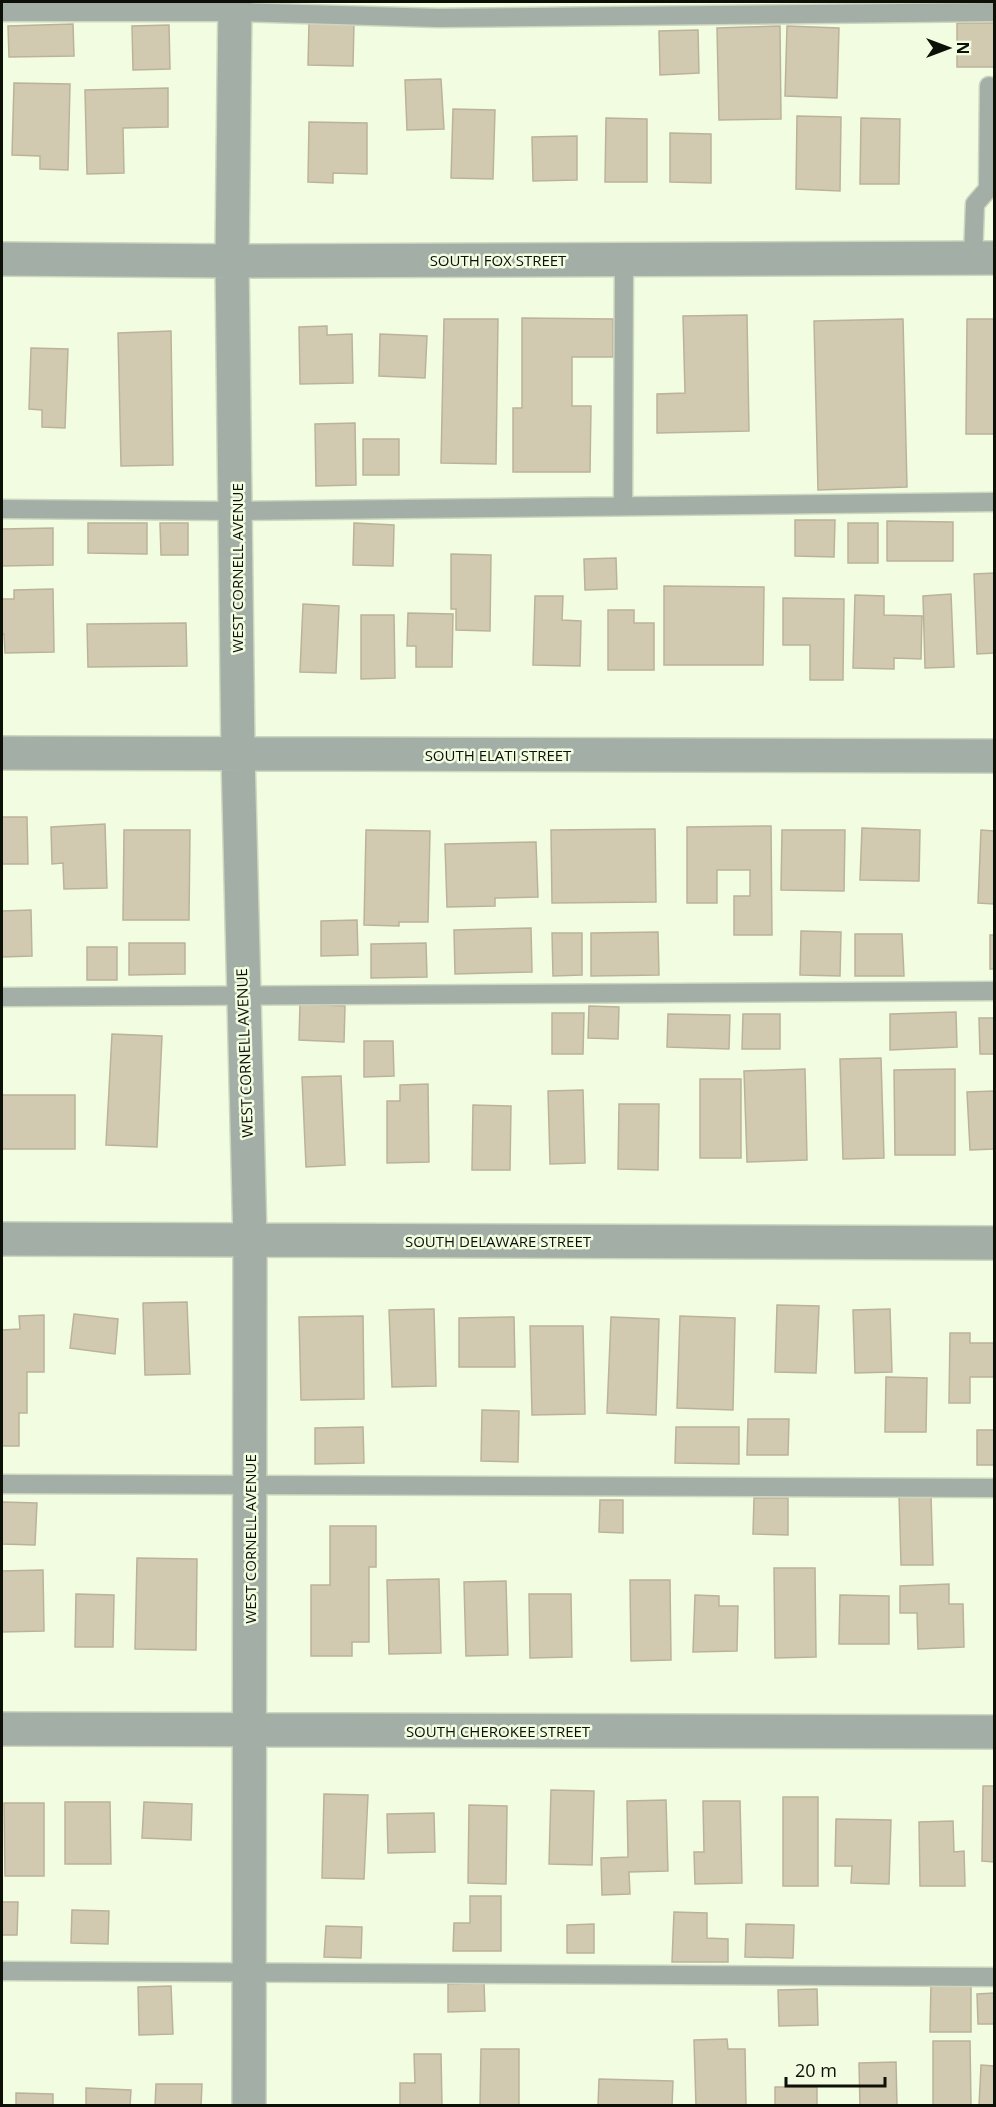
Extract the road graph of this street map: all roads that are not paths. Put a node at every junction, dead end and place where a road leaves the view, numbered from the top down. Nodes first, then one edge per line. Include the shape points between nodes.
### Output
1 (235, 7) edge
2 (2, 12) edge
3 (994, 12) edge
4 (989, 86) dead end
5 (984, 258) edge
6 (2, 259) edge
7 (624, 260) junction
8 (232, 261) junction
9 (994, 502) edge
10 (623, 507) junction
11 (2, 509) edge
12 (237, 511) junction
13 (2, 753) edge
14 (238, 755) junction
15 (994, 756) edge
16 (994, 991) edge
17 (2, 997) edge
18 (243, 997) junction
19 (2, 1239) edge
20 (250, 1240) junction
21 (994, 1242) edge
22 (250, 1483) junction
23 (2, 1484) edge
24 (994, 1488) edge
25 (2, 1729) edge
26 (250, 1730) junction
27 (994, 1732) edge
28 (2, 1971) edge
29 (248, 1971) junction
30 (994, 1977) edge
31 (249, 2106) edge

1 - 2 lane
1 - 3 lane via 450,18
1 - 8 street, WEST CORNELL AVENUE
4 - 5 lane via 988,189 975,204
5 - 7 street, SOUTH FOX STREET
6 - 8 street, SOUTH FOX STREET
7 - 8 street, SOUTH FOX STREET
7 - 10 lane
8 - 12 street, WEST CORNELL AVENUE
9 - 10 lane
10 - 12 lane
11 - 12 lane
12 - 14 street, WEST CORNELL AVENUE
13 - 14 street, SOUTH ELATI STREET
14 - 15 street, SOUTH ELATI STREET
14 - 18 street, WEST CORNELL AVENUE
16 - 18 lane
17 - 18 lane
18 - 20 street, WEST CORNELL AVENUE
19 - 20 street, SOUTH DELAWARE STREET
20 - 21 street, SOUTH DELAWARE STREET
20 - 22 street, WEST CORNELL AVENUE
22 - 23 lane
22 - 24 lane
22 - 26 street, WEST CORNELL AVENUE
25 - 26 street, SOUTH CHEROKEE STREET
26 - 27 street, SOUTH CHEROKEE STREET
26 - 29 street, WEST CORNELL AVENUE
28 - 29 lane
29 - 30 lane
29 - 31 street, WEST CORNELL AVENUE

